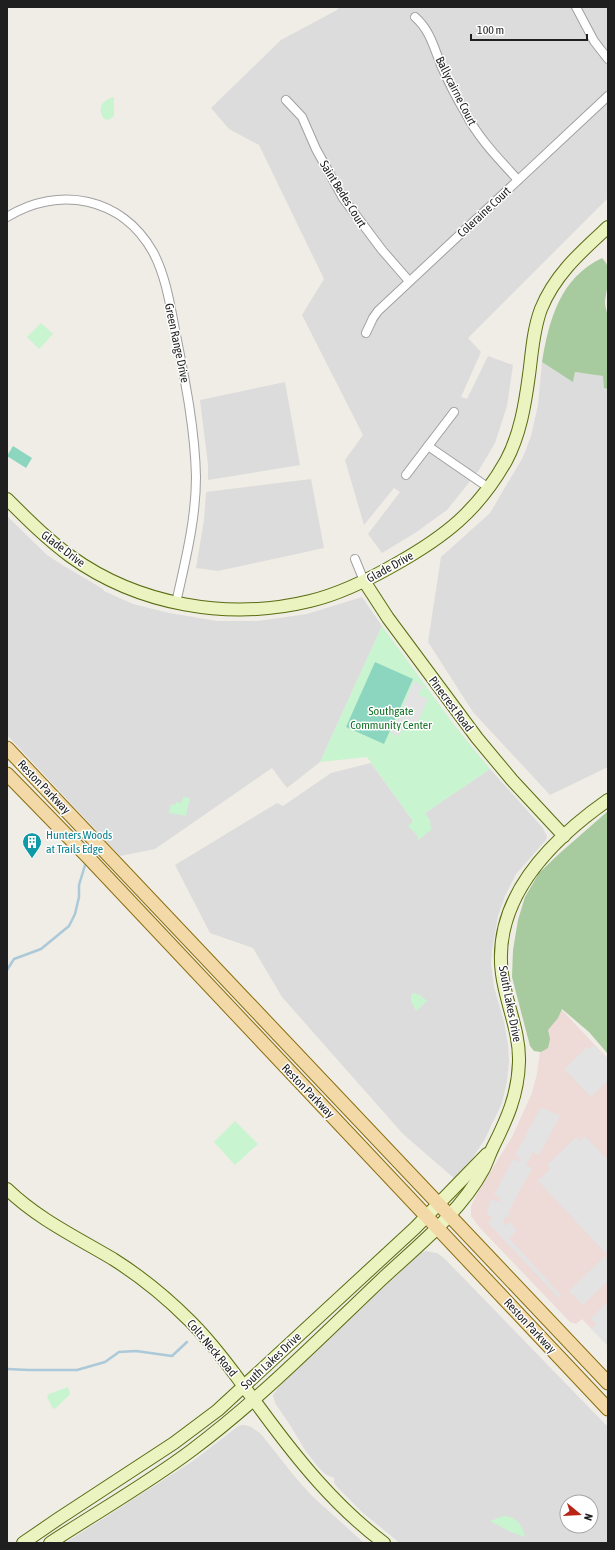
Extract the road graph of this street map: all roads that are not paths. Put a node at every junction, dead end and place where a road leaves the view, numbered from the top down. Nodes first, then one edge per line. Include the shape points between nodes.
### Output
1 (576, 7) edge
2 (415, 17) dead end
3 (608, 59) edge
4 (608, 96) edge
5 (286, 100) dead end
6 (518, 180) junction
7 (7, 217) edge
8 (608, 227) edge
9 (409, 281) junction
10 (366, 334) dead end
11 (454, 412) dead end
12 (428, 446) junction
13 (406, 475) dead end
14 (488, 488) junction
15 (7, 499) edge
16 (355, 559) dead end
17 (364, 581) junction
18 (176, 603) junction
19 (7, 748) edge
20 (7, 774) edge
21 (608, 800) edge
22 (564, 836) junction
23 (493, 1147) junction
24 (7, 1189) edge
25 (439, 1203) junction
26 (449, 1214) junction
27 (426, 1216) junction
28 (436, 1227) junction
29 (608, 1383) edge
30 (244, 1387) junction
31 (254, 1399) junction
32 (608, 1409) edge
33 (58, 1519) junction
34 (66, 1532) junction
35 (23, 1543) edge
36 (50, 1543) edge
37 (384, 1543) edge

1 - 3 street via 594,41
2 - 6 street, Ballycairne Court via 428,32 441,65 466,114 493,152
4 - 6 street, Coleraine Court
5 - 9 street, Saint Bedes Court via 302,117 329,174 347,204
6 - 9 street, Coleraine Court
7 - 18 street, Green Range Drive via 43,201 70,199 93,203 118,214 136,230 153,252 159,265 173,320 195,452 194,513
8 - 14 street, Glade Drive via 565,268 544,302 535,329 520,424 506,461
9 - 10 street, Coleraine Court via 372,318
11 - 12 street
12 - 13 street
12 - 14 street
14 - 17 street, Glade Drive via 470,511 447,531 407,558
15 - 18 street, Glade Drive via 48,539 85,566 134,590
16 - 17 street, Pinecrest Road
17 - 18 street, Glade Drive via 309,601 265,608 222,609
17 - 22 street, Pinecrest Road via 388,618 477,738
19 - 25 main road, Reston Parkway
20 - 27 main road, Reston Parkway
21 - 22 street, South Lakes Drive
22 - 23 street, South Lakes Drive via 525,880 512,903 506,925 502,946 502,969 517,1034 519,1062 509,1113
23 - 25 street, South Lakes Drive
23 - 26 street, South Lakes Drive via 476,1182
24 - 30 street, Colts Neck Road via 37,1214 114,1260 157,1292 201,1332
25 - 26 main road, Reston Parkway
25 - 27 street, South Lakes Drive
26 - 28 street, South Lakes Drive
26 - 29 main road, Reston Parkway
27 - 28 main road, Reston Parkway
27 - 30 street, South Lakes Drive
28 - 31 street, South Lakes Drive
28 - 32 main road, Reston Parkway
30 - 31 street, Colts Neck Road
30 - 33 street, South Lakes Drive via 174,1444
31 - 34 street, South Lakes Drive via 189,1453
31 - 37 street, Colts Neck Road via 317,1482
33 - 34 street
33 - 35 street, South Lakes Drive
34 - 36 street, South Lakes Drive

